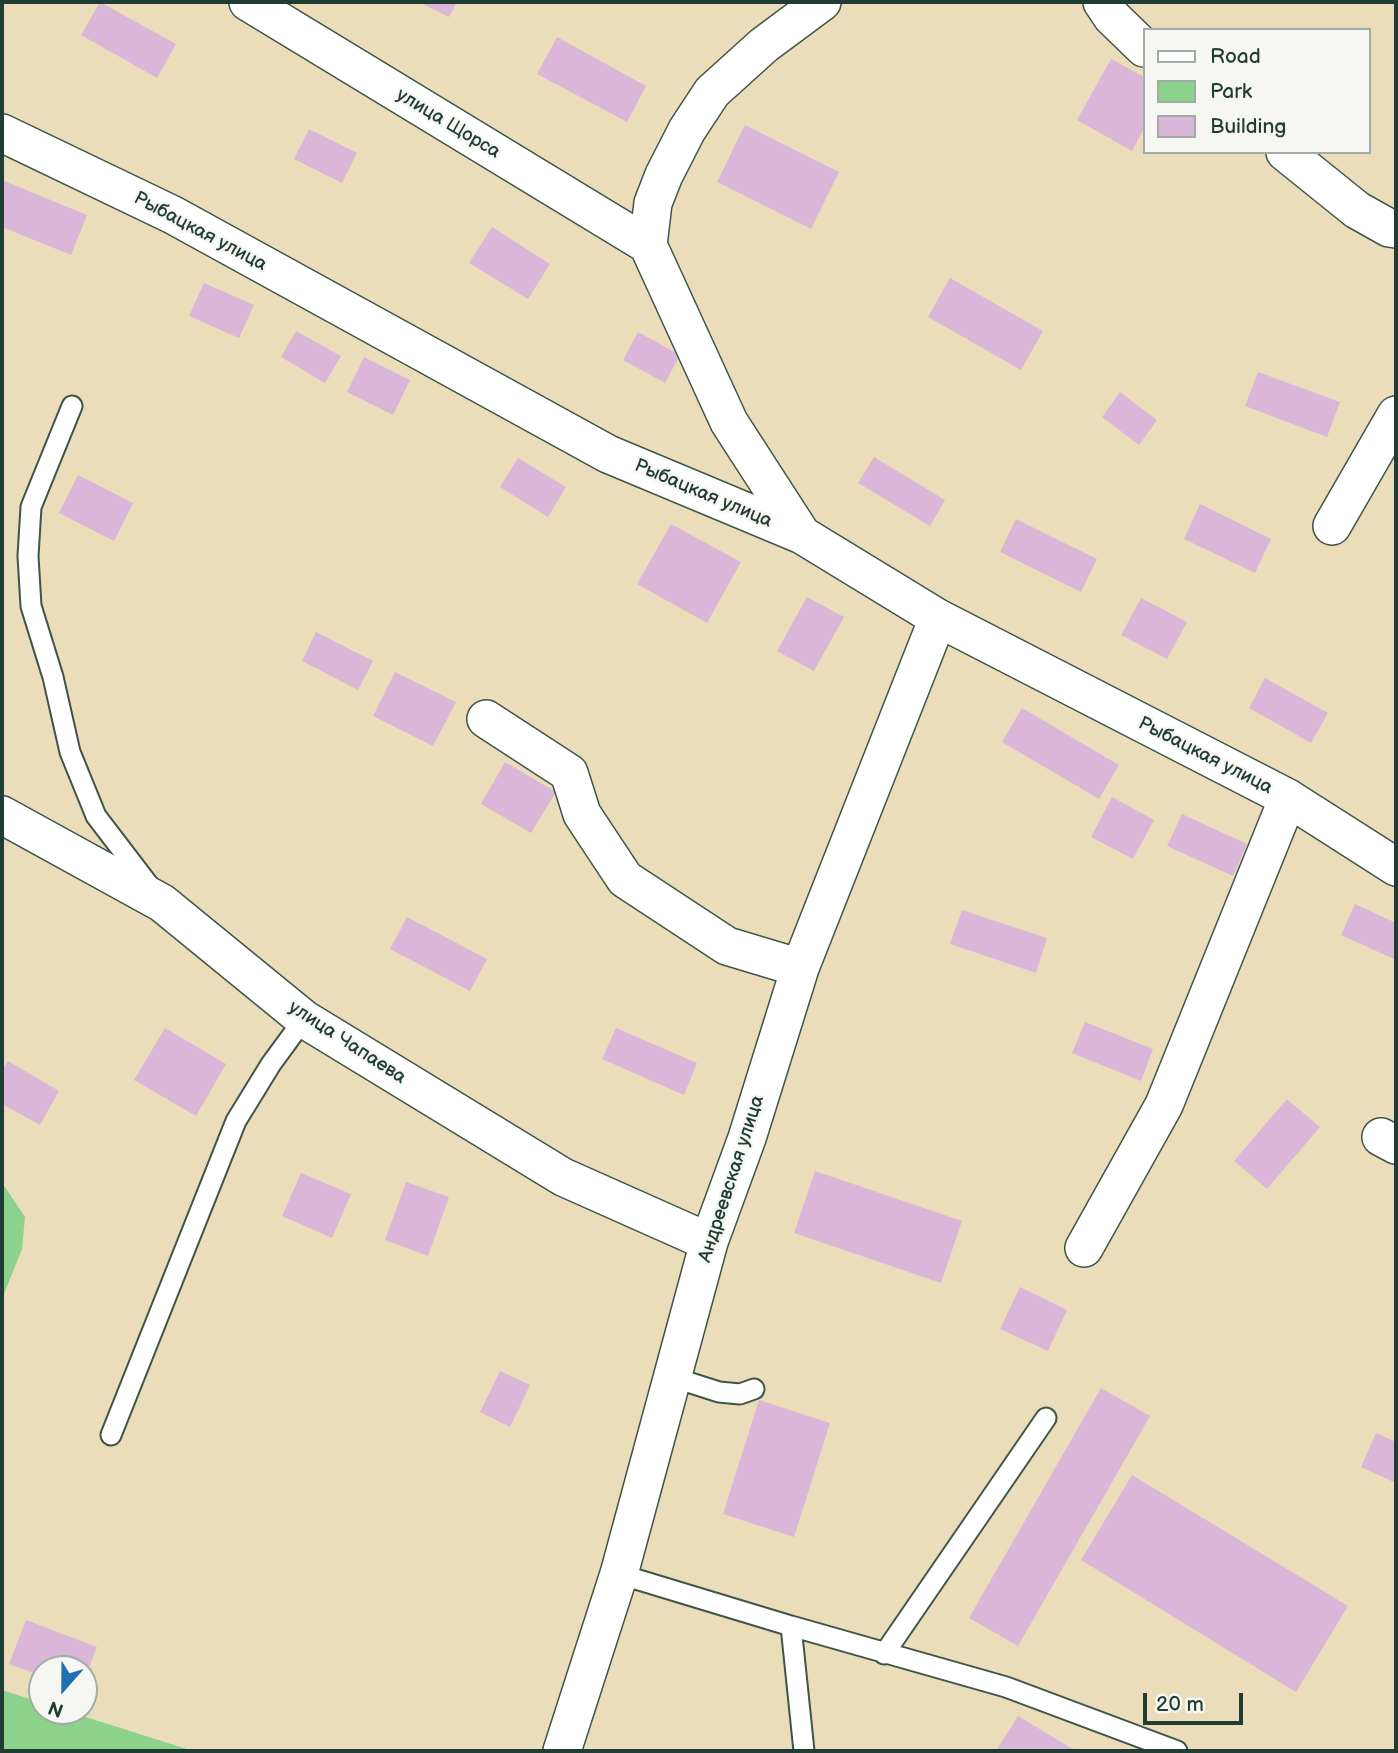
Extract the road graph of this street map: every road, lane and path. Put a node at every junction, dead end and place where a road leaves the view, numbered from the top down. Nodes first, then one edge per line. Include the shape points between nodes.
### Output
1 (248, 2) edge
2 (822, 2) edge
3 (1102, 2) edge
4 (1142, 46) edge
5 (2, 133) edge
6 (1287, 154) edge
7 (1396, 229) edge
8 (648, 245) junction
9 (72, 406) dead end
10 (1396, 415) edge
11 (1332, 526) dead end
12 (802, 536) junction
13 (938, 618) junction
14 (486, 719) dead end
15 (1288, 798) junction
16 (2, 815) edge
17 (1396, 867) edge
18 (162, 903) junction
19 (800, 968) junction
20 (304, 1020) junction
21 (709, 1242) junction
22 (1084, 1248) dead end
23 (672, 1377) junction
24 (754, 1389) dead end
25 (1046, 1418) dead end
26 (111, 1435) dead end
27 (619, 1574) junction
28 (791, 1626) junction
29 (884, 1654) junction
30 (562, 1751) edge
31 (804, 1751) edge
32 (1177, 1751) edge

1 - 8 street, улица Щорса
2 - 8 street via 712,92 664,175 653,203
3 - 4 street
5 - 12 street, Рыбацкая улица via 173,215 608,454
6 - 7 street via 1357,210
8 - 12 street via 729,422
9 - 18 lane via 31,507 31,606 71,752 96,816
10 - 11 street
12 - 13 street, Рыбацкая улица
13 - 15 street, Рыбацкая улица
13 - 19 street, Андреевская улица
14 - 19 street via 569,773 582,814 625,879 727,946
15 - 17 street, Рыбацкая улица
15 - 22 street via 1164,1105
16 - 18 street, улица Чапаева
18 - 20 street, улица Чапаева
19 - 21 street, Андреевская улица
20 - 21 street, улица Чапаева via 563,1177
20 - 26 lane via 236,1121
21 - 23 street, Андреевская улица
23 - 24 lane via 719,1392 740,1394
23 - 27 street, Андреевская улица
25 - 29 lane
27 - 28 lane
27 - 30 street, Андреевская улица
28 - 29 lane
28 - 31 lane
29 - 32 lane via 1006,1687

